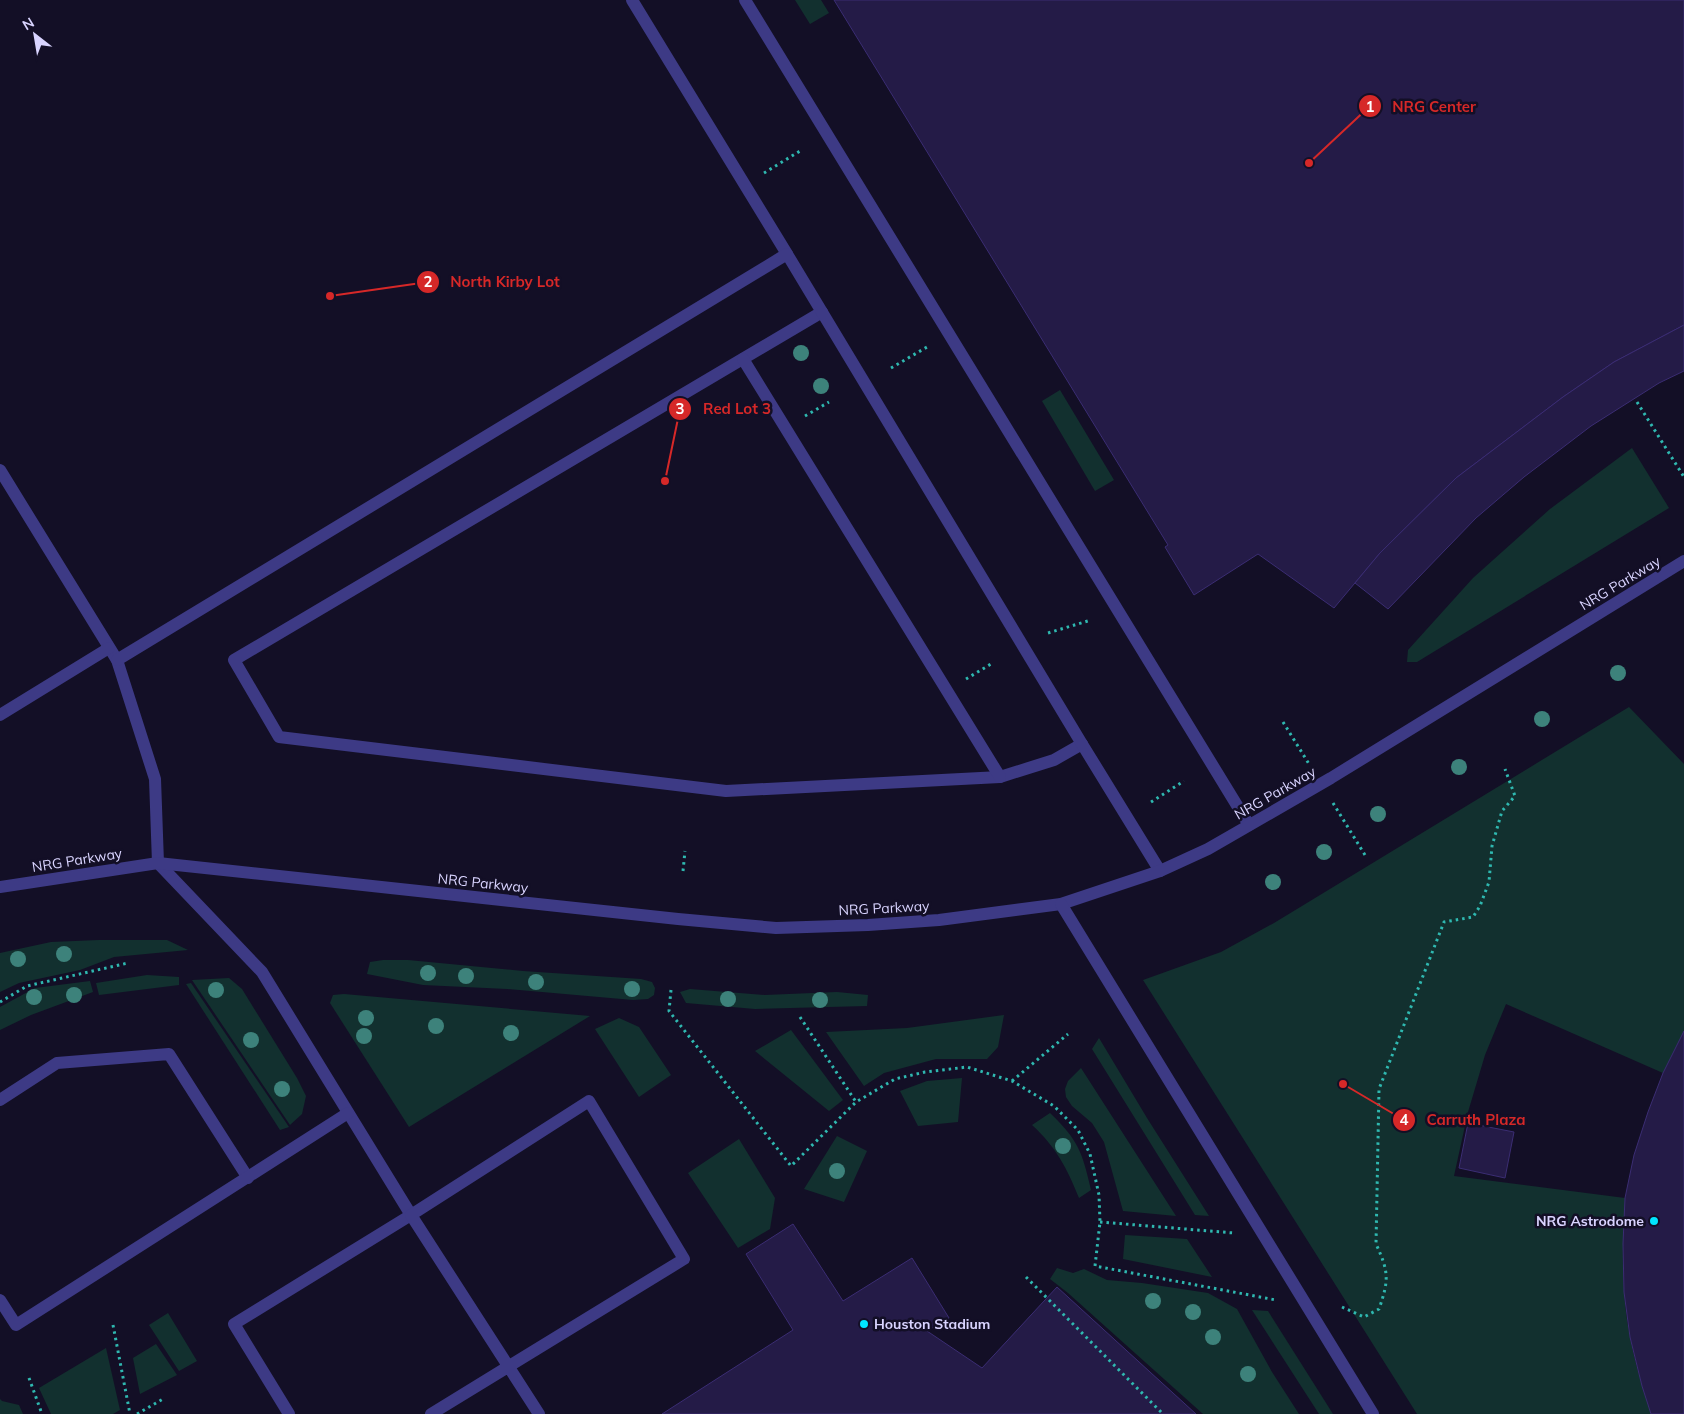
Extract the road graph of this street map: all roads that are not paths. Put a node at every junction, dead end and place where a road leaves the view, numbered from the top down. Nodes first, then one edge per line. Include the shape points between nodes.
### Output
1 (632, 0) edge
2 (745, 0) edge
3 (787, 254) junction
4 (822, 312) junction
5 (743, 359) junction
6 (0, 470) edge
7 (1684, 562) edge
8 (109, 648) junction
9 (117, 660) junction
10 (0, 715) edge
11 (1082, 744) junction
12 (1000, 777) junction
13 (1249, 825) junction
14 (158, 863) junction
15 (1160, 871) junction
16 (0, 887) edge
17 (1061, 904) junction
18 (0, 1100) edge
19 (348, 1113) junction
20 (248, 1178) junction
21 (411, 1215) junction
22 (0, 1300) edge
23 (508, 1367) junction
24 (290, 1414) edge
25 (431, 1414) edge
26 (539, 1414) edge
27 (1373, 1414) edge

1 - 3 lane
2 - 13 lane
3 - 4 lane
3 - 9 lane
4 - 5 lane
4 - 11 lane
5 - 12 lane
5 - 12 lane via 234,660 279,736 726,791
6 - 8 lane
7 - 13 lane, NRG Parkway
8 - 9 lane
8 - 10 lane
9 - 14 lane via 155,779
11 - 12 lane via 1054,760
11 - 15 lane
13 - 15 lane, NRG Parkway
14 - 16 lane, NRG Parkway
14 - 17 lane, NRG Parkway via 776,928 939,920
14 - 19 lane via 262,972
15 - 17 lane, NRG Parkway
17 - 27 lane
18 - 20 lane via 57,1063 169,1054
19 - 20 lane
19 - 21 lane
20 - 22 lane via 16,1325
21 - 23 lane
21 - 23 lane via 589,1101 684,1259
21 - 24 lane via 234,1324
23 - 25 lane
23 - 26 lane

